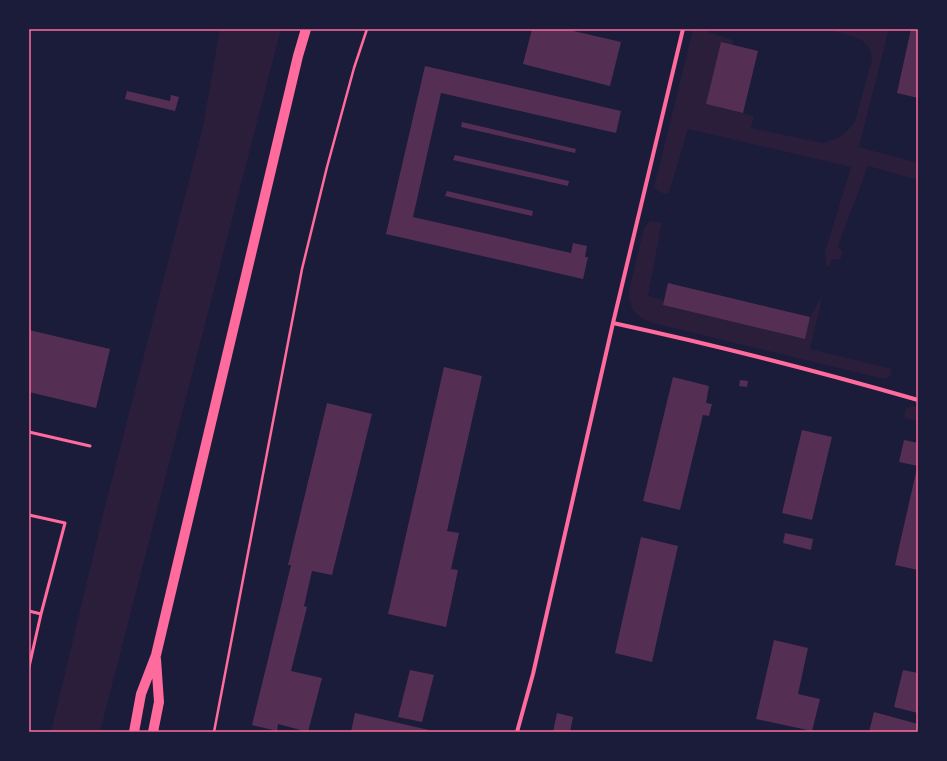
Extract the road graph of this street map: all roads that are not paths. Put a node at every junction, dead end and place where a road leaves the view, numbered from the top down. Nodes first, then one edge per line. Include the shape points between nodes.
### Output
1 (306, 29) edge
2 (683, 29) edge
3 (613, 323) junction
4 (918, 400) edge
5 (29, 432) edge
6 (90, 446) dead end
7 (29, 515) edge
8 (29, 611) edge
9 (41, 614) junction
10 (156, 655) junction
11 (29, 667) edge
12 (134, 732) edge
13 (153, 732) edge
14 (518, 732) edge

1 - 10 main road
2 - 3 street
3 - 4 street via 705,343
3 - 14 street
5 - 6 lane
7 - 9 lane via 65,523
8 - 9 lane
9 - 11 lane
10 - 12 main road via 141,694
10 - 13 main road via 159,702

